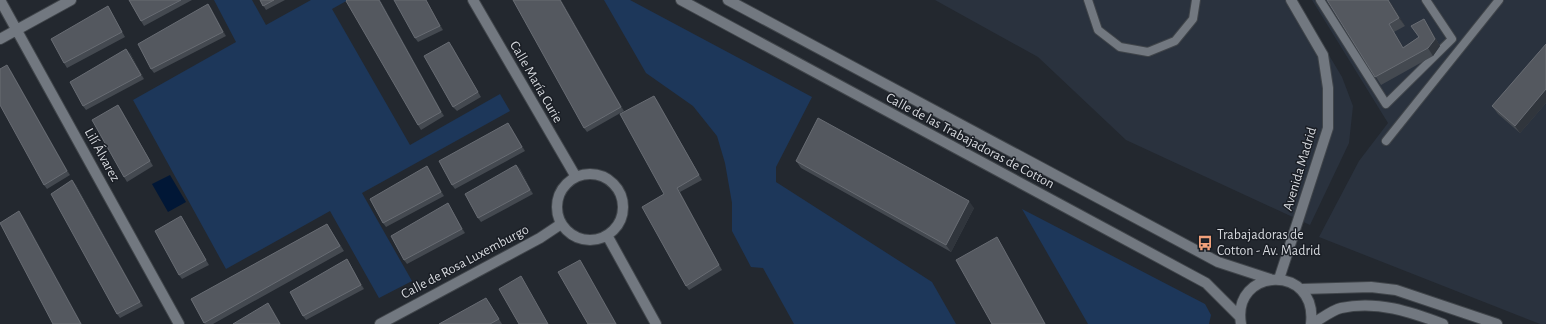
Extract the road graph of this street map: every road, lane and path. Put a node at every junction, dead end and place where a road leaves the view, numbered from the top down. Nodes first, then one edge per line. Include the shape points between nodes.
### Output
1 (0, 0) edge
2 (71, 0) edge
3 (473, 0) edge
4 (681, 0) edge
5 (728, 0) edge
6 (1088, 0) edge
7 (1196, 0) edge
8 (1291, 0) edge
9 (1320, 0) edge
10 (1426, 0) edge
11 (1499, 0) edge
12 (16, 30) junction
13 (0, 39) edge
14 (1386, 141) dead end
15 (576, 177) junction
16 (561, 224) junction
17 (608, 237) junction
18 (1274, 279) junction
19 (1302, 290) junction
20 (1240, 321) edge
21 (179, 324) edge
22 (380, 324) edge
23 (656, 324) edge
24 (1312, 324) edge
25 (1443, 324) edge
26 (1497, 324) edge

1 - 12 street, Lilí Álvarez
2 - 12 street
3 - 15 street, Calle María Curie
4 - 20 street, Calle de las Trabajadoras de Cotton via 1206,283
5 - 18 street, Calle de las Trabajadoras de Cotton via 1218,262
6 - 7 lane via 1098,30 1120,47 1148,52 1175,41 1193,19
8 - 18 street, Avenida Madrid via 1323,55 1328,88 1328,128
9 - 10 lane via 1386,104 1452,39
11 - 14 lane
12 - 13 street
12 - 21 street, Lilí Álvarez
15 - 16 street via 566,184 557,202
15 - 17 street via 590,174 601,176 611,181 619,190 624,204 623,215 618,226
16 - 17 street via 569,233 580,239 594,241
16 - 22 street, Calle de Rosa Luxemburgo via 540,238
17 - 23 street
18 - 19 street, Calle de las Trabajadoras de Cotton via 1295,284
18 - 20 street via 1260,282 1252,288 1241,306
19 - 24 street via 1311,306
19 - 26 street via 1371,287 1396,290
24 - 25 street via 1340,308 1370,306 1393,307

